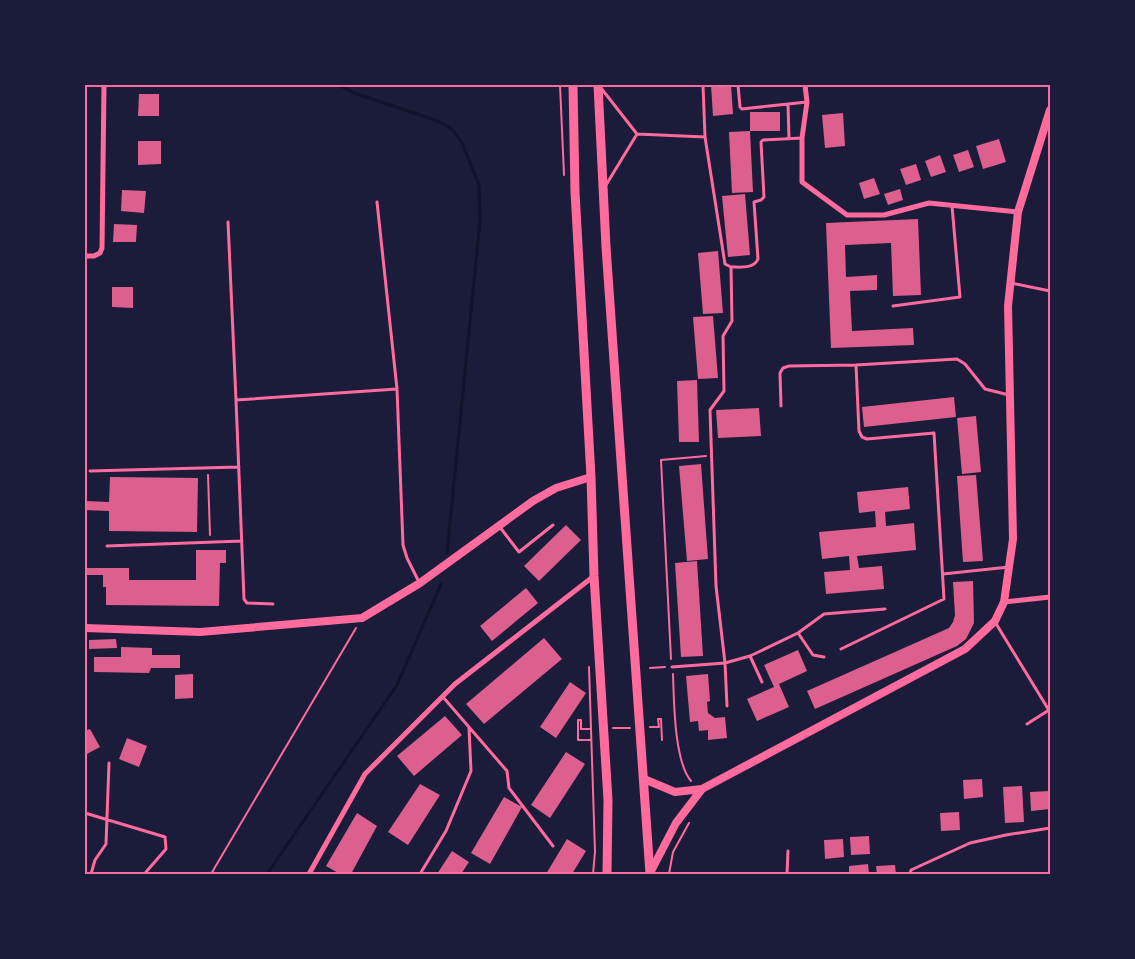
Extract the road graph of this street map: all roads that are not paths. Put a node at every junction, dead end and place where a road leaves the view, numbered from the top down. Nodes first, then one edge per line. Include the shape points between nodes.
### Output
1 (104, 85) edge
2 (573, 85) edge
3 (598, 85) edge
4 (703, 85) edge
5 (738, 85) edge
6 (805, 85) edge
7 (806, 102) junction
8 (788, 104) junction
9 (1050, 110) edge
10 (1048, 122) edge
11 (637, 134) junction
12 (705, 137) junction
13 (802, 138) junction
14 (789, 139) junction
15 (603, 190) junction
16 (377, 202) dead end
17 (952, 206) junction
18 (1018, 212) junction
19 (228, 222) dead end
20 (85, 256) edge
21 (731, 267) junction
22 (1010, 283) junction
23 (1050, 291) edge
24 (893, 306) dead end
25 (856, 365) junction
26 (397, 389) junction
27 (1009, 395) junction
28 (236, 400) junction
29 (782, 406) dead end
30 (239, 466) junction
31 (90, 471) dead end
32 (591, 477) junction
33 (553, 525) dead end
34 (499, 526) junction
35 (242, 541) junction
36 (107, 546) dead end
37 (1009, 566) junction
38 (942, 574) junction
39 (594, 576) junction
40 (420, 583) junction
41 (1050, 597) edge
42 (1004, 602) junction
43 (273, 604) dead end
44 (885, 608) dead end
45 (995, 621) junction
46 (85, 628) edge
47 (798, 633) junction
48 (841, 649) dead end
49 (750, 656) junction
50 (824, 657) dead end
51 (725, 663) junction
52 (672, 667) road end
53 (762, 682) dead end
54 (442, 696) junction
55 (727, 706) dead end
56 (1049, 711) edge
57 (1027, 724) dead end
58 (469, 727) junction
59 (109, 762) dead end
60 (644, 779) junction
61 (702, 789) junction
62 (85, 813) edge
63 (107, 819) junction
64 (1050, 828) edge
65 (553, 846) dead end
66 (788, 851) dead end
67 (146, 872) dead end
68 (91, 874) edge
69 (309, 874) edge
70 (420, 874) edge
71 (607, 874) edge
72 (650, 874) edge
73 (787, 874) edge
74 (910, 874) edge

1 - 20 street via 102,248 94,256
2 - 32 main road via 575,192
3 - 11 lane
3 - 15 main road
4 - 12 lane
5 - 8 lane via 741,108
6 - 7 street
7 - 8 lane
7 - 13 street
8 - 14 lane
9 - 10 street
10 - 18 street
11 - 12 lane
11 - 15 lane
12 - 21 lane via 725,264
13 - 14 lane
13 - 17 street via 802,182 847,215 884,215 929,204
14 - 21 lane via 761,142 764,197 754,202 758,259 753,266
15 - 60 main road
16 - 26 lane
17 - 18 street
17 - 24 lane via 960,297
18 - 22 street
19 - 28 lane
21 - 51 lane via 732,321 723,336 724,391 710,410 716,586
22 - 23 lane
22 - 27 street
25 - 27 lane via 958,360 985,389
25 - 29 lane via 783,368 780,373
25 - 38 lane via 859,431 862,436 867,440 934,433
26 - 28 lane
26 - 40 lane via 403,545 406,558
27 - 37 street via 1013,538
28 - 30 lane
30 - 31 lane
30 - 35 lane
32 - 34 street via 556,488
32 - 39 main road
33 - 34 lane via 519,552
34 - 40 street
35 - 36 lane
35 - 43 lane via 245,601
37 - 38 lane
37 - 42 street
38 - 48 lane via 944,599
39 - 54 street
39 - 71 main road via 608,800
40 - 46 street via 362,618 200,632
41 - 42 street
42 - 45 street
44 - 47 lane via 824,614
45 - 56 lane
45 - 61 street via 965,649
47 - 49 lane
47 - 50 lane via 813,655
49 - 51 lane
49 - 53 lane
51 - 52 lane
51 - 55 lane
54 - 58 lane
54 - 69 street via 365,774
56 - 57 lane
58 - 65 lane via 507,771 509,788
58 - 70 lane via 471,771 446,831
59 - 63 lane
60 - 61 street via 675,792
60 - 72 main road
61 - 72 street via 676,823
62 - 63 lane
63 - 67 lane via 165,837 166,849
63 - 68 lane via 106,844 95,860
64 - 74 lane via 970,843 911,870
66 - 73 lane

